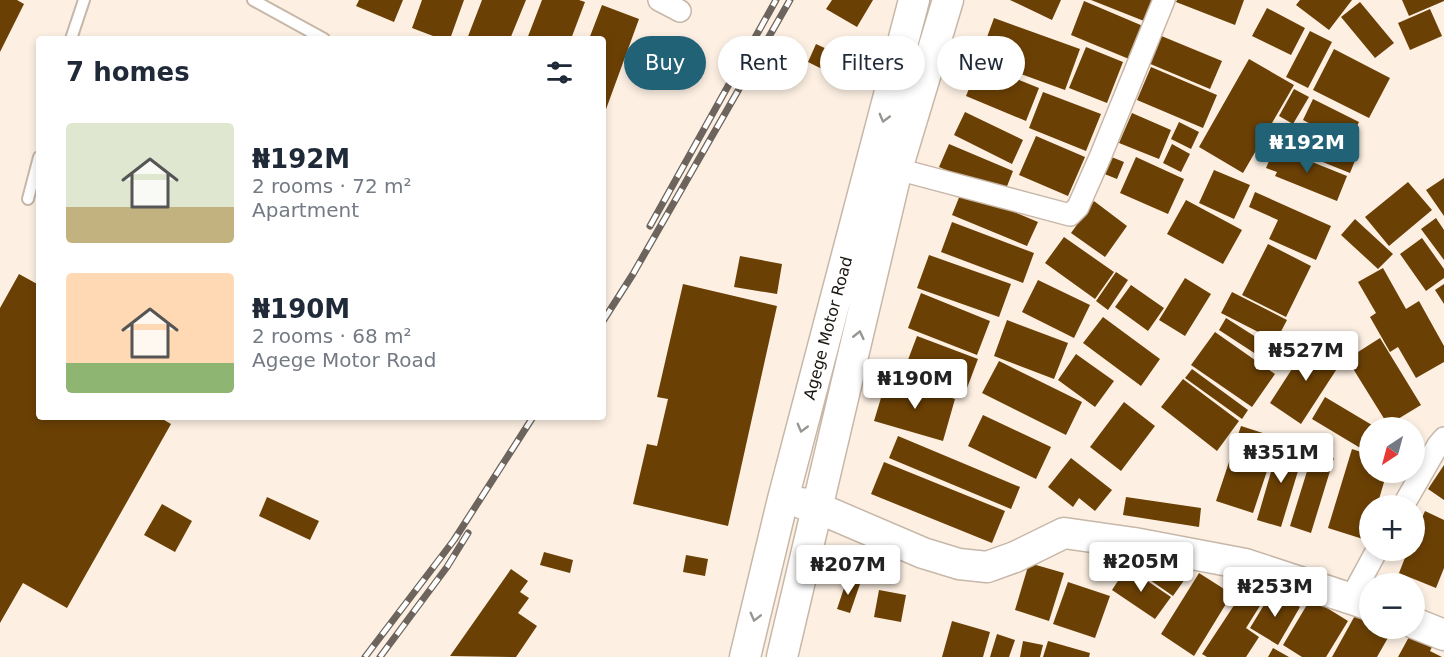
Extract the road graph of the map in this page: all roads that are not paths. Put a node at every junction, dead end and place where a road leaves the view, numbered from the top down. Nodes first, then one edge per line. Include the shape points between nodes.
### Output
1 (84, 0) edge
2 (253, 0) edge
3 (659, 0) edge
4 (914, 0) edge
5 (948, 0) edge
6 (1164, 0) edge
7 (680, 11) dead end
8 (72, 36) edge
9 (319, 36) edge
10 (36, 169) edge
11 (897, 169) junction
12 (28, 200) dead end
13 (1444, 438) edge
14 (1409, 495) edge
15 (783, 499) junction
16 (818, 508) junction
17 (1359, 602) edge
18 (1425, 627) edge
19 (1444, 635) edge
20 (745, 657) edge
21 (782, 657) edge

1 - 8 lane
2 - 9 lane
3 - 7 street
4 -> 15 main road, Agege Motor Road
5 - 11 main road, Agege Motor Road
6 - 11 street via 1101,155 1078,207 1070,215
10 - 12 lane
16 -> 11 main road, Agege Motor Road
13 - 14 street
15 - 16 main road
15 -> 20 main road, Agege Motor Road
16 - 17 main road via 923,553 959,564 987,567 1064,533 1245,564
16 - 21 main road, Agege Motor Road
18 - 19 main road

